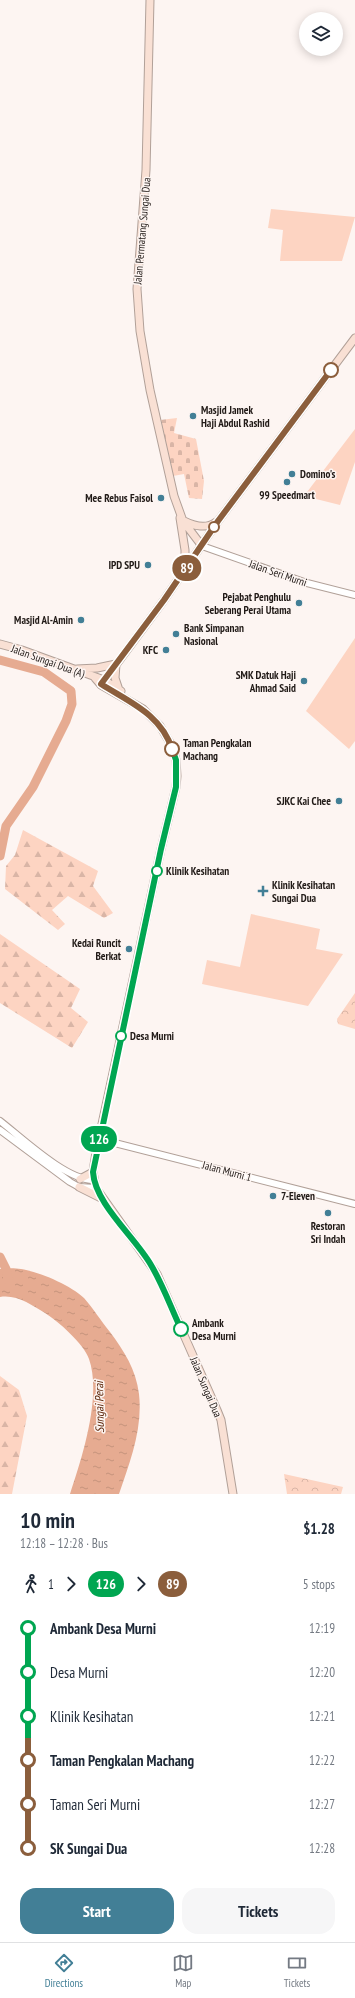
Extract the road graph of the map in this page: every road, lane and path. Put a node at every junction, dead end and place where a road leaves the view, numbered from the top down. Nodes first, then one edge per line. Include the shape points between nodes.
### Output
1 (150, 0) edge
2 (355, 338) edge
3 (179, 512) junction
4 (183, 521) junction
5 (218, 521) junction
6 (202, 546) junction
7 (185, 571) junction
8 (355, 595) edge
9 (0, 644) edge
10 (116, 664) junction
11 (73, 668) junction
12 (102, 682) junction
13 (119, 690) junction
14 (126, 698) junction
15 (0, 1121) edge
16 (0, 1130) edge
17 (99, 1139) junction
18 (93, 1172) junction
19 (80, 1179) junction
20 (94, 1180) junction
21 (79, 1187) junction
22 (96, 1188) junction
23 (101, 1198) junction
24 (355, 1204) edge
25 (233, 1494) edge

1 - 3 main road, Jalan Permatang Sungai Dua via 146,170 137,296 146,371
2 - 5 main road
3 - 4 main road, Jalan Permatang Sungai Dua
3 - 7 main road via 185,550
4 - 5 main road via 203,526
4 - 6 main road, Jalan Permatang Sungai Dua
5 - 6 main road
6 - 7 main road
6 - 8 street, Jalan Seri Murni via 307,583
7 - 10 main road
9 - 11 main road, Jalan Sungai Dua (A)
10 - 11 main road via 97,668
10 - 12 main road
10 - 13 main road via 115,678
11 - 12 main road, Jalan Sungai Dua (A)
12 - 13 main road
12 - 14 main road
13 - 14 main road
14 - 17 main road, Jalan Sungai Dua via 152,716 167,736 176,760 176,787
15 - 19 street
16 - 21 street
17 - 18 main road, Jalan Sungai Dua
17 - 24 street, Jalan Murni 1
18 - 19 main road
18 - 20 main road, Jalan Sungai Dua
19 - 20 street
20 - 22 main road, Jalan Sungai Dua
21 - 22 street
21 - 23 main road
22 - 23 main road, Jalan Sungai Dua
23 - 25 main road, Jalan Sungai Dua via 157,1274 221,1420

